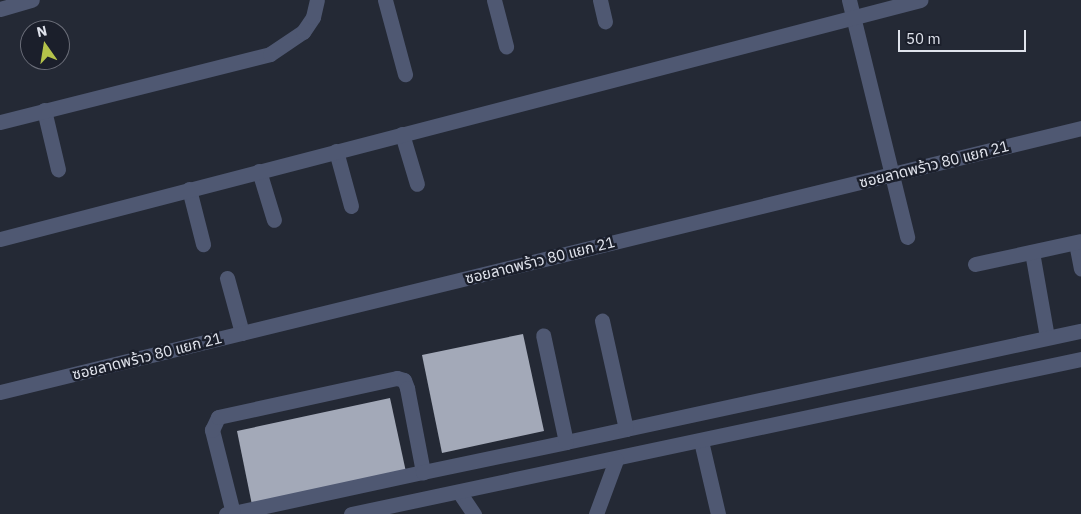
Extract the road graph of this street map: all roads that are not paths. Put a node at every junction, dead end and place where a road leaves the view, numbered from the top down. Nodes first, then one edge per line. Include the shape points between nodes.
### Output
1 (32, 0) edge
2 (317, 0) edge
3 (384, 0) edge
4 (494, 0) edge
5 (600, 0) edge
6 (849, 0) edge
7 (920, 0) edge
8 (0, 9) edge
9 (853, 16) junction
10 (605, 21) dead end
11 (506, 46) dead end
12 (405, 74) dead end
13 (44, 110) junction
14 (0, 122) edge
15 (1081, 128) edge
16 (402, 134) junction
17 (336, 151) junction
18 (58, 169) dead end
19 (259, 171) junction
20 (892, 174) junction
21 (417, 184) dead end
22 (189, 189) junction
23 (351, 206) dead end
24 (274, 220) dead end
25 (907, 237) dead end
26 (0, 239) edge
27 (1078, 242) edge
28 (203, 244) dead end
29 (1032, 252) junction
30 (975, 264) dead end
31 (1081, 269) edge
32 (227, 278) dead end
33 (602, 321) dead end
34 (1081, 331) edge
35 (242, 333) junction
36 (544, 334) dead end
37 (1047, 337) junction
38 (1081, 359) edge
39 (0, 392) edge
40 (626, 429) junction
41 (701, 441) junction
42 (566, 442) junction
43 (616, 460) junction
44 (423, 472) junction
45 (459, 492) junction
46 (380, 511) edge
47 (229, 513) edge
48 (351, 514) edge
49 (474, 514) edge
50 (596, 514) edge
51 (718, 514) edge

1 - 8 street
2 - 13 street via 313,17 303,32 270,54
3 - 12 street
4 - 11 street
5 - 10 street
6 - 9 street
7 - 9 street
9 - 16 street
9 - 20 street
13 - 14 street
13 - 18 street
15 - 20 street, ซอยลาดพร้าว 80 แยก 21
16 - 17 street
16 - 21 street
17 - 19 street
17 - 23 street
19 - 22 street
19 - 24 street
20 - 25 street
20 - 35 street, ซอยลาดพร้าว 80 แยก 21
22 - 26 street
22 - 28 street
27 - 29 street
27 - 31 street
29 - 30 street
29 - 37 street
32 - 35 street
33 - 40 street
34 - 37 street
35 - 39 street, ซอยลาดพร้าว 80 แยก 21
36 - 42 street
37 - 40 street
38 - 41 street
40 - 42 street
41 - 43 street
41 - 51 street
42 - 44 street
43 - 45 street
43 - 50 street
44 - 47 street
44 - 47 street via 404,380 369,384 218,416 212,430
45 - 46 street
45 - 49 street
46 - 48 street

